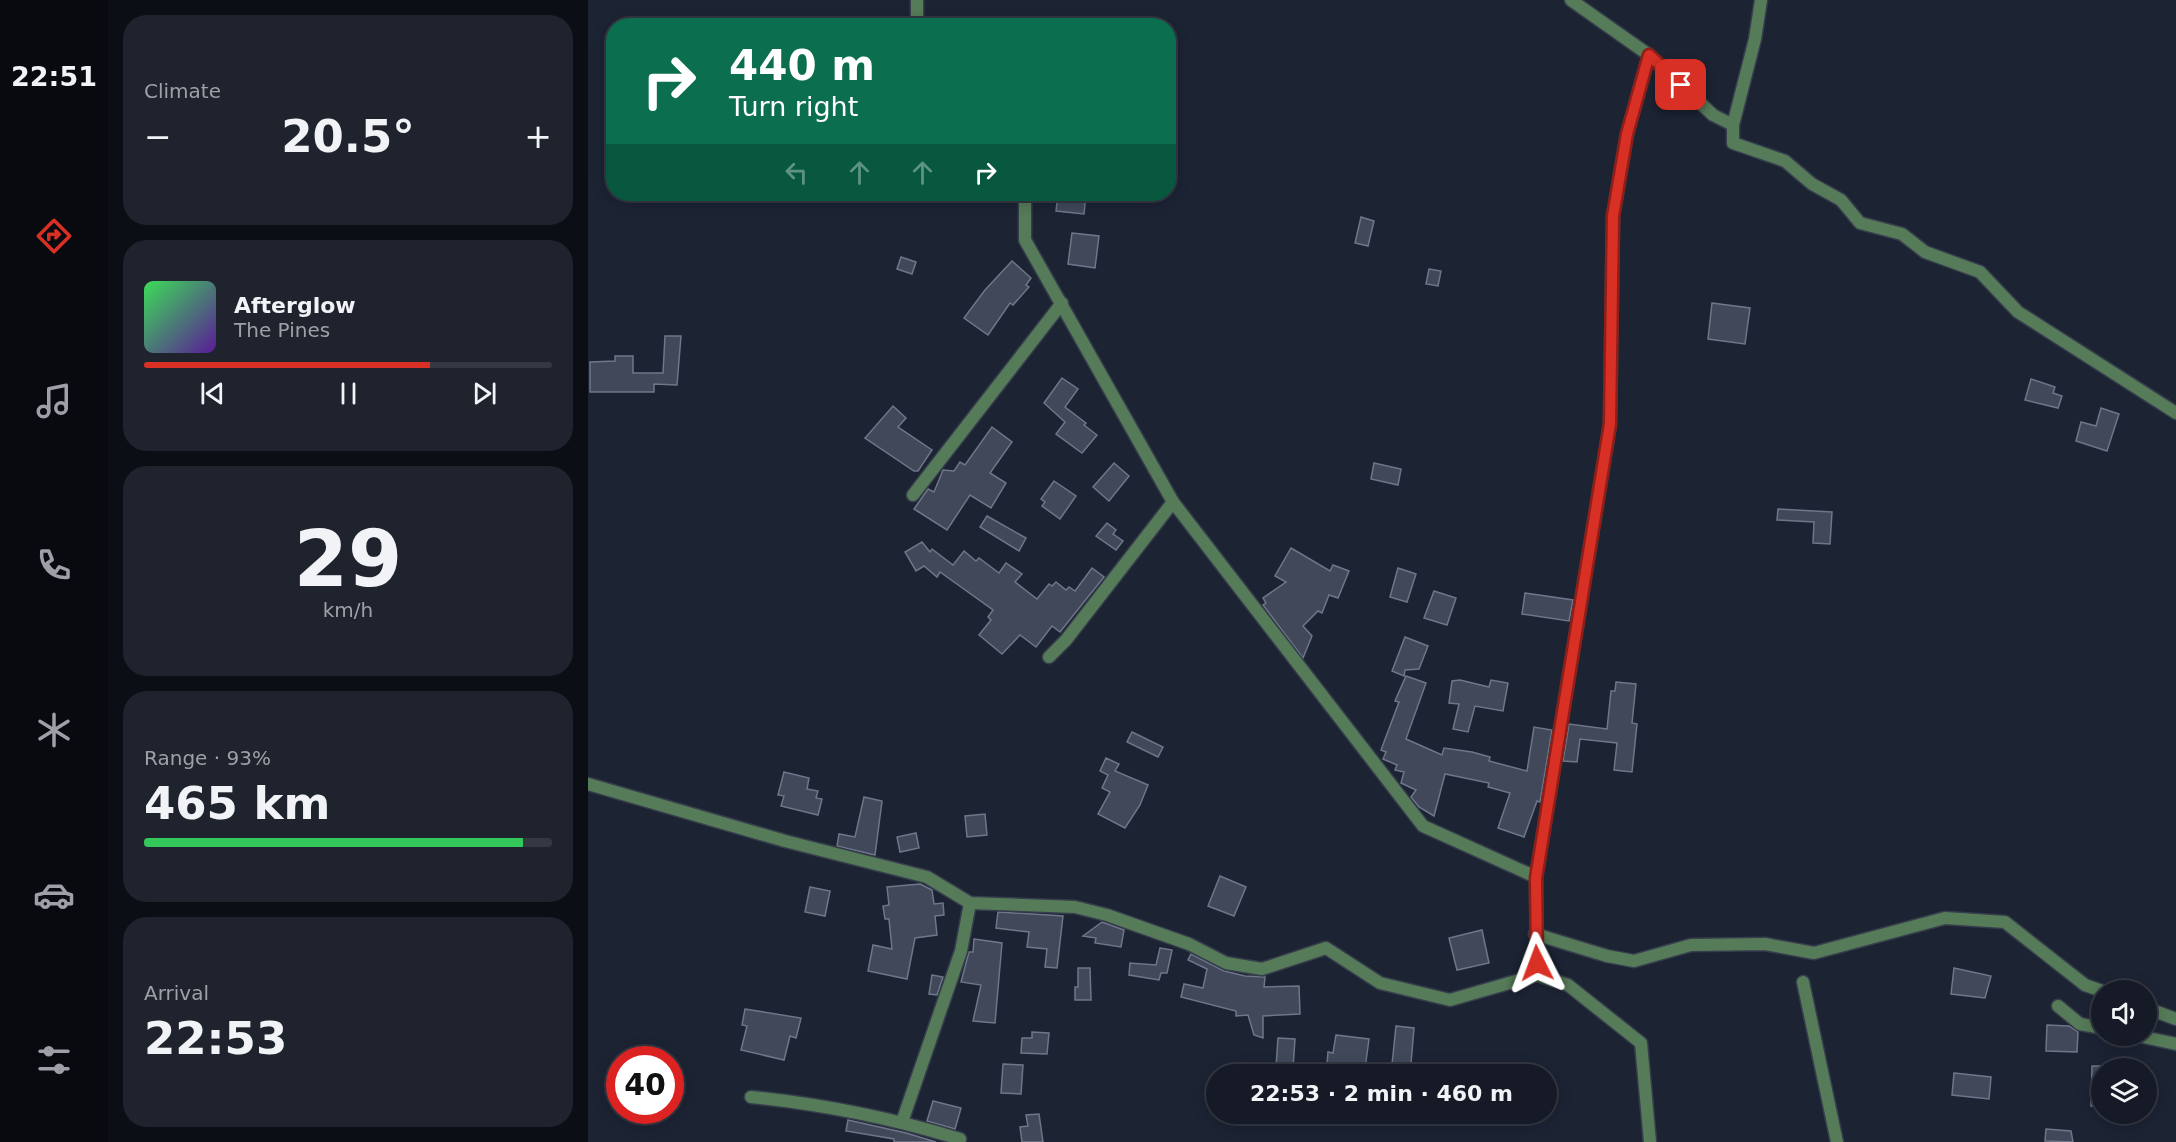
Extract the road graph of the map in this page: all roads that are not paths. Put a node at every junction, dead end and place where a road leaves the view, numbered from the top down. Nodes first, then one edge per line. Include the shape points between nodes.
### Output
1 (917, 0) edge
2 (1571, 0) edge
3 (1761, 0) edge
4 (917, 18) edge
5 (1649, 55) junction
6 (1733, 125) junction
7 (1025, 201) edge
8 (1062, 303) junction
9 (2176, 413) edge
10 (913, 495) dead end
11 (1173, 502) junction
12 (1049, 657) dead end
13 (588, 784) edge
14 (1536, 878) junction
15 (970, 903) junction
16 (1535, 934) junction
17 (1537, 975) junction
18 (1803, 982) dead end
19 (2091, 986) edge
20 (2058, 1006) dead end
21 (2157, 1012) edge
22 (2176, 1019) edge
23 (2091, 1026) edge
24 (2157, 1038) edge
25 (2174, 1040) edge
26 (751, 1097) dead end
27 (902, 1122) junction
28 (960, 1139) dead end
29 (1650, 1142) edge
30 (1837, 1142) edge

1 - 4 street
2 - 5 street
3 - 6 street
5 - 6 street via 1713,115
5 - 14 street via 1627,134 1613,216 1610,424
6 - 9 street via 1733,143 1785,161 1812,184 1841,200 1860,223 1902,234 1925,252 1980,272 2018,312
7 - 8 street via 1024,240
8 - 10 street
8 - 11 street
11 - 12 street
11 - 14 street via 1423,826
13 - 15 street via 927,877
14 - 16 street
15 - 17 street via 1075,907 1190,944 1226,963 1262,969 1326,948 1380,983 1450,1000
15 - 27 street via 961,951
16 - 17 street
16 - 19 street via 1606,956 1634,960 1691,945 1765,944 1814,953 1945,918 2005,922
17 - 29 street via 1568,985 1641,1043
18 - 30 street
20 - 23 street via 2080,1024
21 - 22 street
24 - 25 street
26 - 27 street via 810,1103
27 - 28 street

